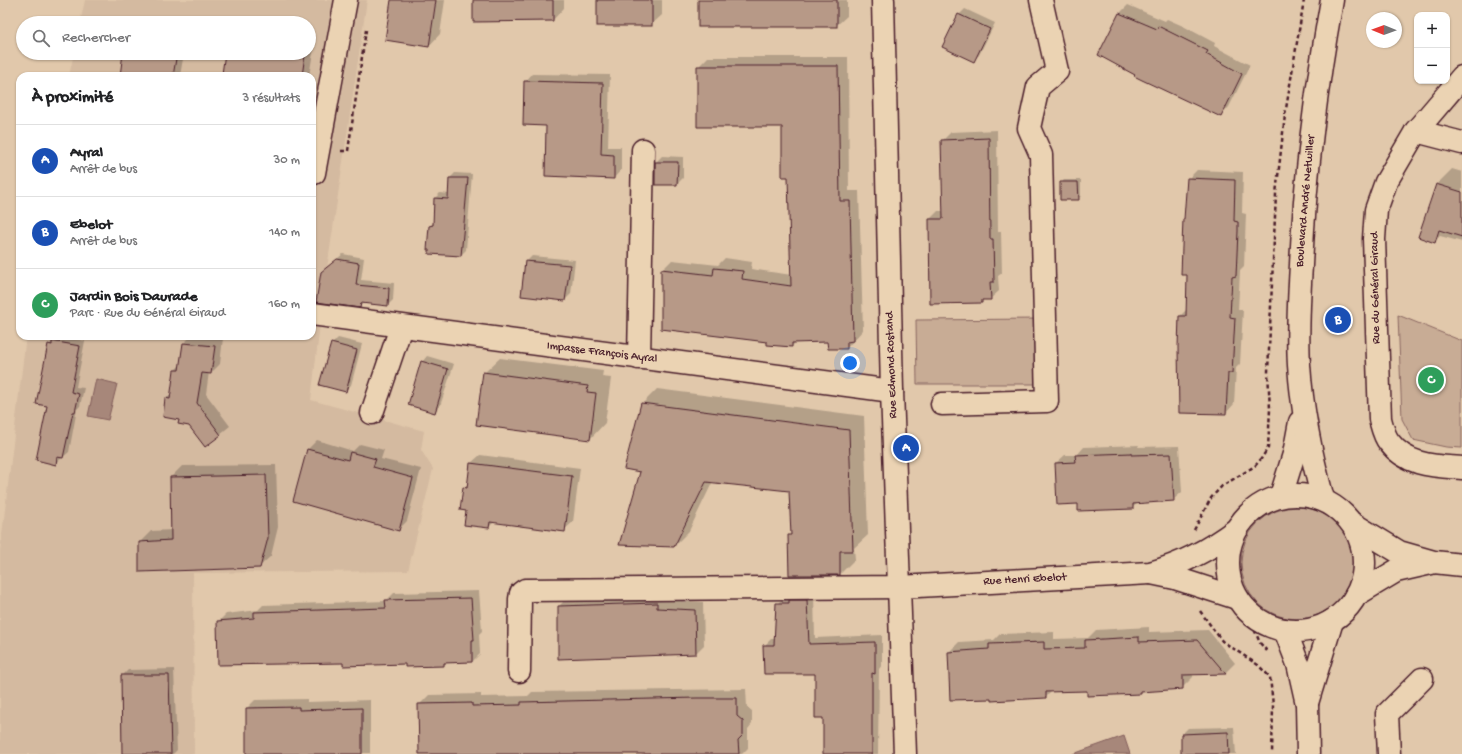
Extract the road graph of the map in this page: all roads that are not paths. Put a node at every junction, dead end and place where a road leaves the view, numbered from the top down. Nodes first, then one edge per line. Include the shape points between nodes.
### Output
1 (346, 0) edge
2 (883, 0) edge
3 (1041, 0) edge
4 (1332, 0) edge
5 (1462, 77) edge
6 (1416, 131) junction
7 (1462, 143) edge
8 (643, 150) dead end
9 (316, 162) edge
10 (316, 315) edge
11 (401, 327) junction
12 (638, 358) junction
13 (892, 391) junction
14 (942, 404) dead end
15 (1303, 404) junction
16 (372, 413) dead end
17 (1462, 468) edge
18 (1281, 496) junction
19 (1323, 499) junction
20 (1353, 524) junction
21 (1237, 529) junction
22 (1434, 562) junction
23 (1462, 565) edge
24 (1150, 573) junction
25 (900, 587) junction
26 (1356, 595) junction
27 (1241, 603) junction
28 (1332, 621) junction
29 (1286, 630) junction
30 (519, 671) dead end
31 (1422, 679) dead end
32 (1307, 704) junction
33 (905, 754) edge
34 (1308, 754) edge
35 (1388, 754) edge

1 - 9 street
2 - 13 street, Rue Edmond Rostand
3 - 14 street via 1057,71 1038,87 1029,128 1041,155 1047,400
4 - 15 street, Boulevard André Netwiller via 1314,115 1302,238 1299,365
5 - 6 street, Rue du Général Giraud
6 - 7 street
6 - 17 street, Rue du Général Giraud via 1386,182 1376,210 1374,240 1380,419 1388,442 1404,457 1421,465
8 - 12 street
10 - 11 street, Impasse François Ayral
11 - 12 street, Impasse François Ayral
11 - 16 street
12 - 13 street, Impasse François Ayral
13 - 25 street, Rue Edmond Rostand
15 - 18 street, Boulevard André Netwiller via 1294,454
15 - 19 street, Boulevard André Netwiller via 1312,458
18 - 19 street via 1309,495
18 - 21 street via 1270,499 1252,510
19 - 20 street
20 - 22 street via 1398,552
20 - 26 street via 1359,536 1365,561 1363,579
21 - 24 street, Rue Henri Ebelot via 1192,559
21 - 27 street via 1232,540 1228,564 1229,576
22 - 23 street
22 - 26 street via 1396,571
24 - 25 street, Rue Henri Ebelot
24 - 27 street, Rue Henri Ebelot via 1193,584
25 - 30 street, Rue Henri Ebelot via 525,590 521,593 520,599
25 - 33 street, Rue Edmond Rostand
26 - 28 street via 1346,610
27 - 29 street via 1263,622
28 - 29 street via 1314,629
28 - 32 street
29 - 32 street via 1298,664
31 - 35 street via 1387,714
32 - 34 street

